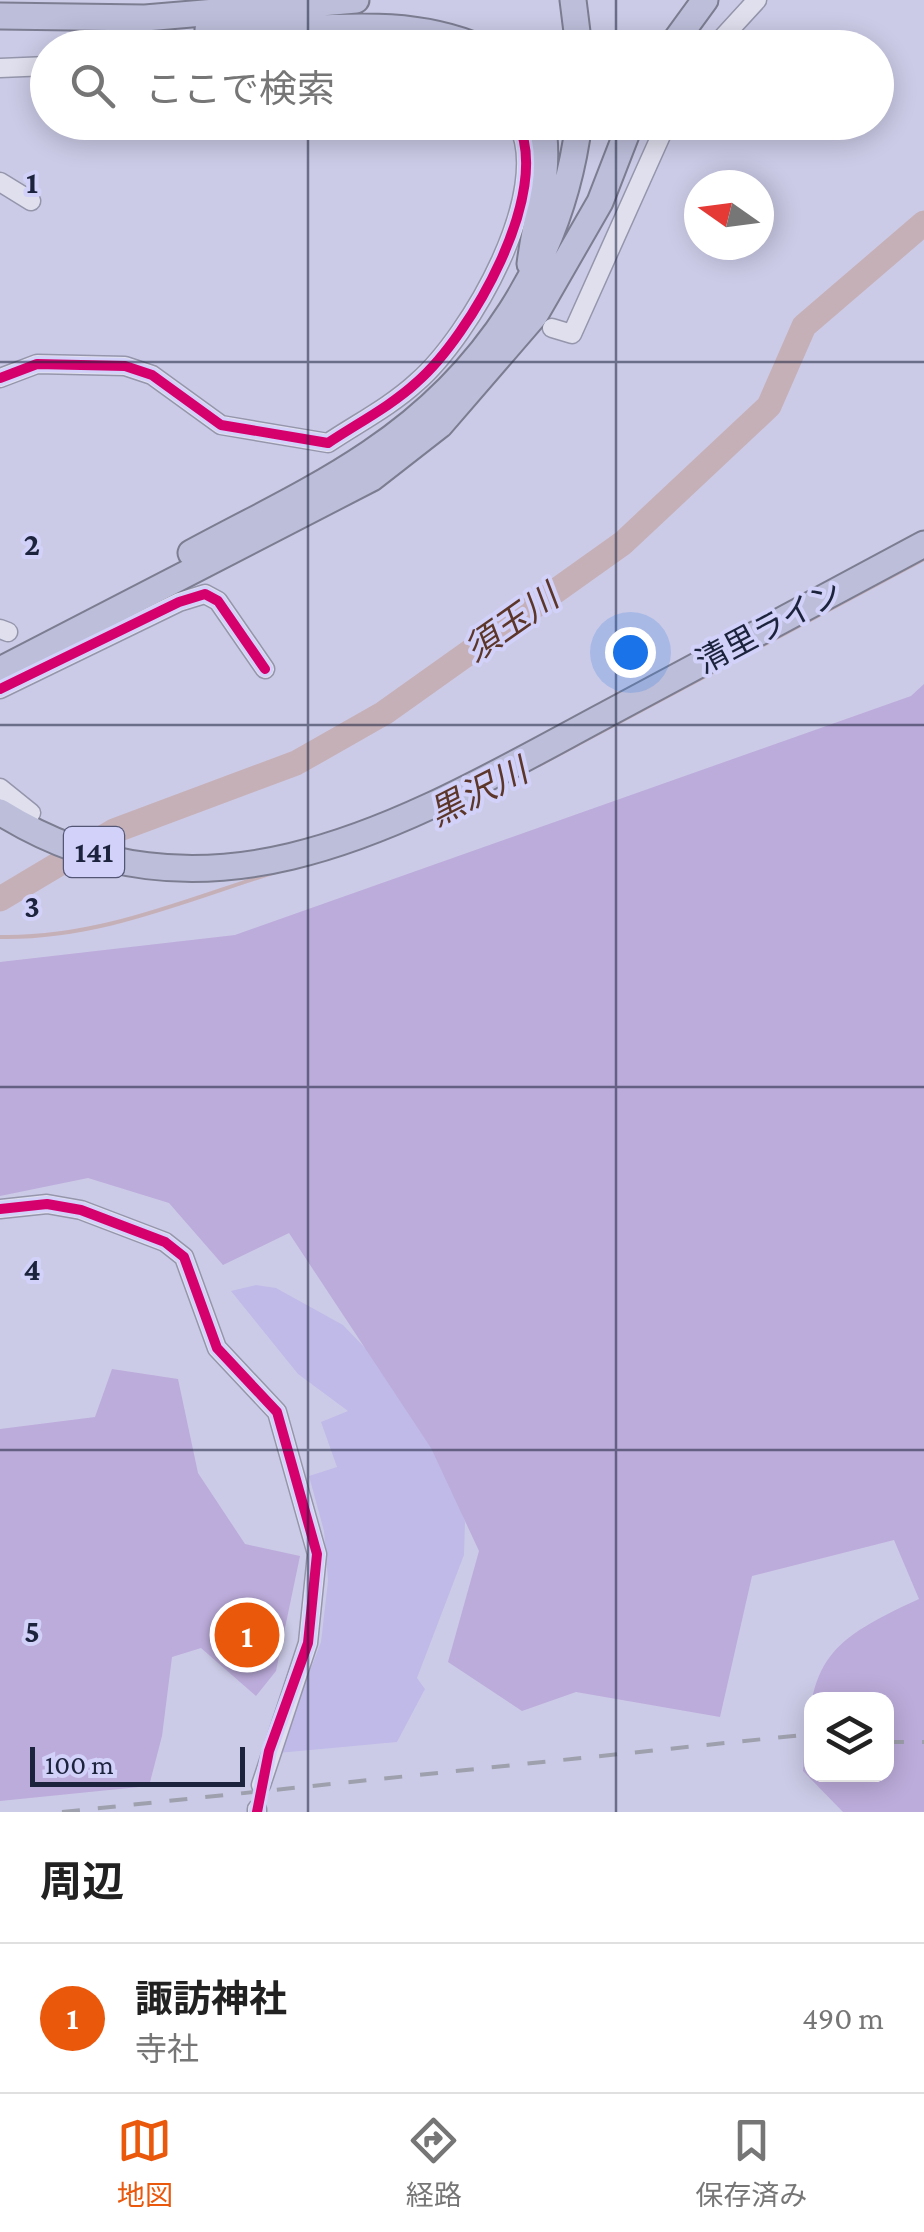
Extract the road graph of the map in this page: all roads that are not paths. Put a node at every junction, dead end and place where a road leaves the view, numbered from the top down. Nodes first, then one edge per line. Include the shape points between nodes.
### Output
1 (356, 0) edge
2 (573, 0) edge
3 (588, 0) edge
4 (705, 0) edge
5 (757, 0) edge
6 (0, 16) edge
7 (145, 18) junction
8 (212, 30) edge
9 (212, 30) edge
10 (401, 30) edge
11 (577, 30) edge
12 (592, 30) edge
13 (683, 30) edge
14 (730, 30) edge
15 (30, 67) edge
16 (0, 68) edge
17 (526, 140) edge
18 (545, 140) edge
19 (575, 140) edge
20 (591, 140) edge
21 (624, 140) edge
22 (659, 140) edge
23 (0, 182) edge
24 (32, 201) dead end
25 (570, 257) junction
26 (527, 284) junction
27 (552, 328) dead end
28 (0, 378) edge
29 (255, 529) junction
30 (924, 544) edge
31 (3, 639) edge
32 (265, 669) dead end
33 (0, 670) edge
34 (0, 689) edge
35 (0, 788) edge
36 (16, 816) edge
37 (0, 1209) edge
38 (261, 1785) dead end

1 - 7 highway
2 - 11 highway
3 - 12 highway
4 - 13 highway
5 - 14 street
6 - 7 highway
7 - 9 highway
8 - 10 highway
15 - 16 street
17 - 28 street via 514,230 479,315 416,383 328,442 221,425 152,375 125,366 37,364
18 - 26 highway via 545,184
19 - 26 highway via 558,226
20 - 25 highway
21 - 25 highway
22 - 27 street via 572,334
23 - 24 street
25 - 29 highway via 536,314 440,425 372,478
26 - 29 highway via 441,398
29 - 31 highway
29 - 33 highway
30 - 36 highway, 清里ライン / 141 via 425,811 293,859 177,868 97,854
32 - 34 street via 218,601 205,594 29,670
35 - 36 street
37 - 38 street via 47,1204 81,1210 165,1242 184,1257 218,1348 277,1412 316,1554 308,1643

